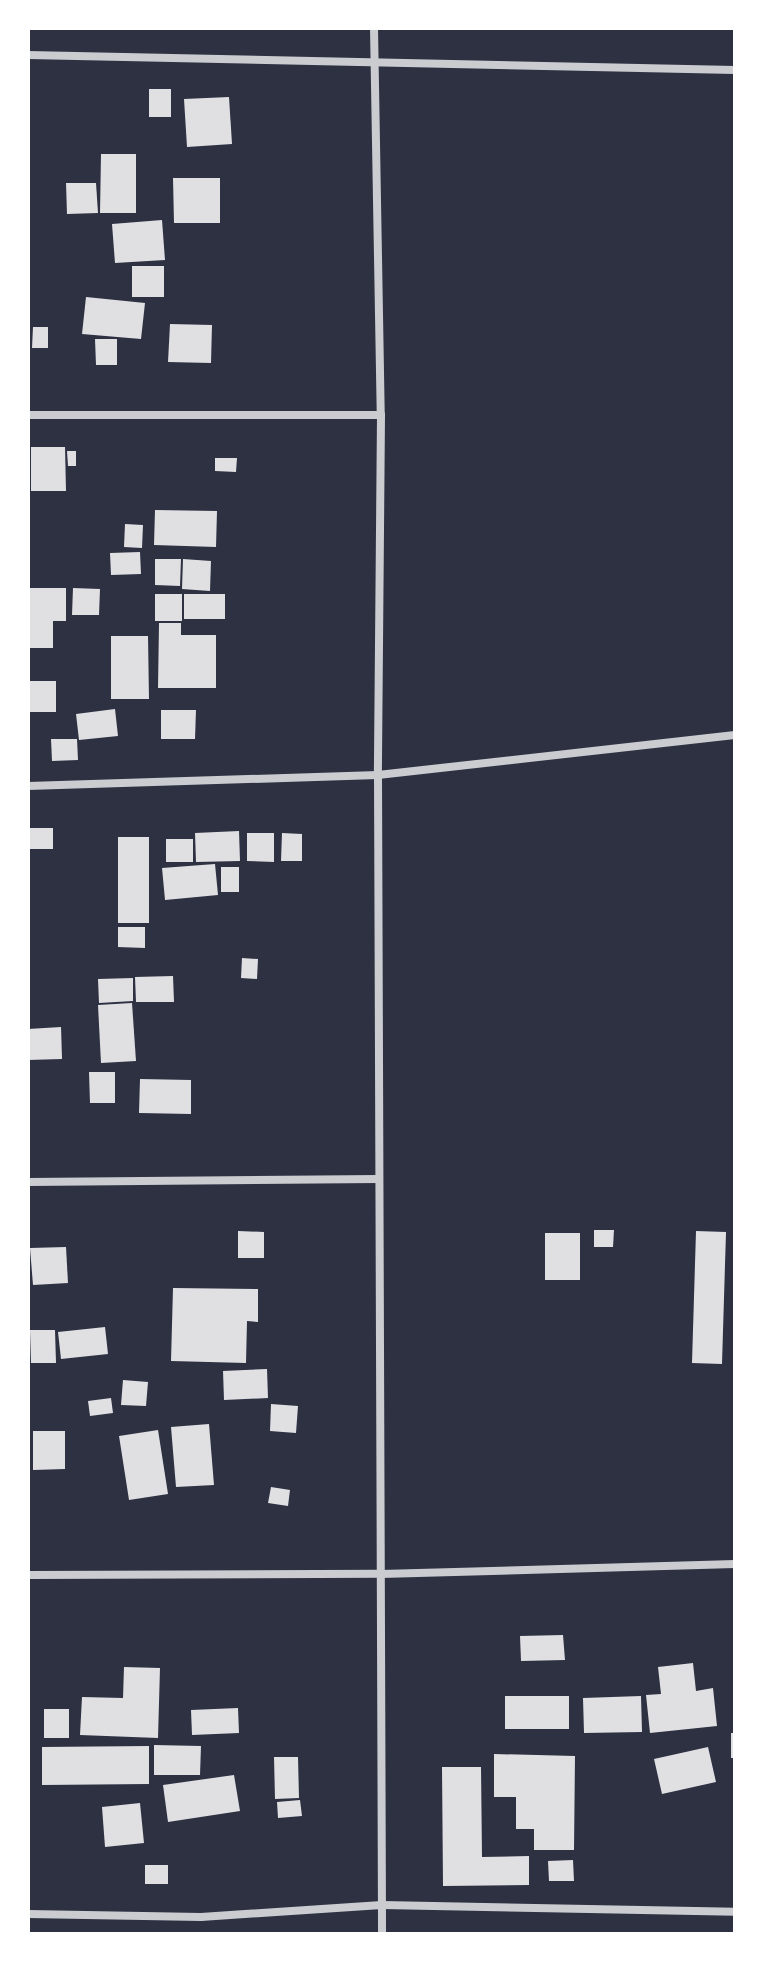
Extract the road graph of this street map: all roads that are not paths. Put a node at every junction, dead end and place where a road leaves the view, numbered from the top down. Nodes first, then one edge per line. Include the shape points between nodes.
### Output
1 (374, 28) edge
2 (28, 55) edge
3 (375, 59) junction
4 (735, 70) edge
5 (28, 415) edge
6 (381, 415) junction
7 (735, 735) edge
8 (378, 775) junction
9 (28, 786) edge
10 (379, 1179) junction
11 (28, 1182) edge
12 (735, 1564) edge
13 (381, 1574) junction
14 (28, 1575) edge
15 (382, 1905) junction
16 (735, 1912) edge
17 (28, 1914) edge
18 (382, 1934) edge

1 - 3 street
2 - 3 street
3 - 4 street
3 - 6 street
5 - 6 street
6 - 8 street
7 - 8 street
8 - 9 street
8 - 10 street
10 - 11 street
10 - 13 street
12 - 13 street
13 - 14 street
13 - 15 street
15 - 16 street
15 - 17 street via 138,1918
15 - 18 street

